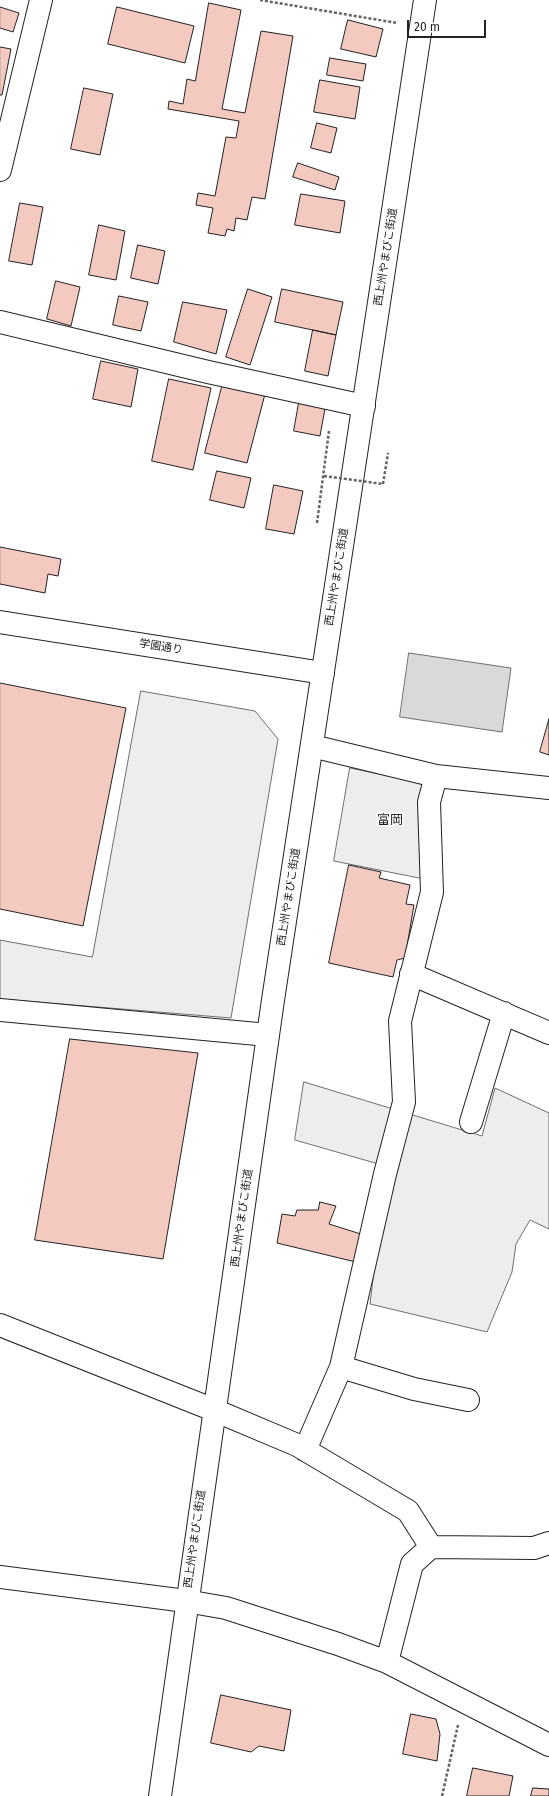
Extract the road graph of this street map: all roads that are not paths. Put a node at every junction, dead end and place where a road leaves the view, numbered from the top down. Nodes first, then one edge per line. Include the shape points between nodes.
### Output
1 (40, 0) edge
2 (425, 0) edge
3 (0, 170) edge
4 (0, 322) edge
5 (364, 406) junction
6 (0, 622) edge
7 (323, 673) junction
8 (312, 746) junction
9 (436, 776) junction
10 (549, 788) edge
11 (411, 974) junction
12 (0, 1010) edge
13 (504, 1013) junction
14 (549, 1033) edge
15 (268, 1035) junction
16 (471, 1122) dead end
17 (0, 1325) edge
18 (341, 1367) junction
19 (468, 1400) dead end
20 (214, 1410) junction
21 (305, 1450) junction
22 (549, 1543) edge
23 (431, 1547) junction
24 (0, 1577) edge
25 (186, 1601) junction
26 (387, 1662) junction
27 (549, 1745) edge
28 (160, 1796) edge

1 - 3 main road
2 - 5 main road, 西上州やまびこ街道
4 - 5 main road
5 - 7 main road, 西上州やまびこ街道
6 - 7 main road, 学園通り
7 - 8 main road, 西上州やまびこ街道
8 - 9 main road
8 - 15 main road, 西上州やまびこ街道
9 - 10 main road
9 - 11 main road via 429,802 432,892
11 - 13 main road
11 - 18 main road via 400,1021 404,1102
12 - 15 main road
13 - 14 main road
13 - 16 main road
15 - 20 main road, 西上州やまびこ街道
17 - 20 main road
18 - 19 main road via 414,1389
18 - 21 main road
20 - 21 main road
20 - 25 main road, 西上州やまびこ街道
21 - 23 main road via 408,1511
22 - 23 main road via 534,1548
23 - 26 main road via 412,1564
24 - 25 main road
25 - 26 main road via 226,1608
25 - 28 main road, 西上州やまびこ街道
26 - 27 main road

